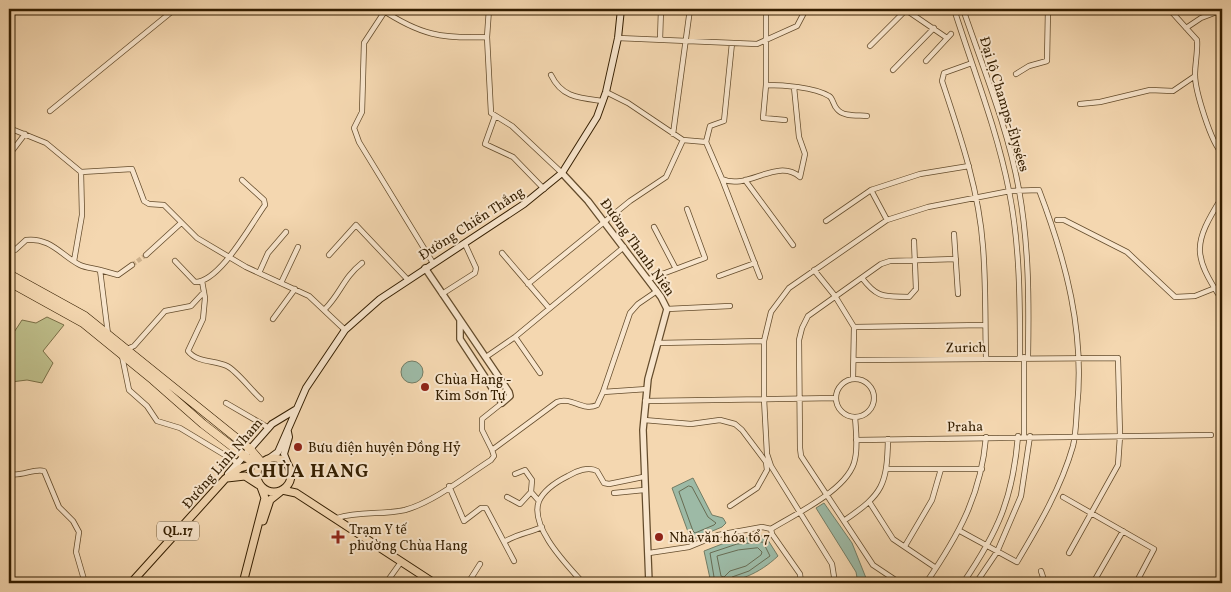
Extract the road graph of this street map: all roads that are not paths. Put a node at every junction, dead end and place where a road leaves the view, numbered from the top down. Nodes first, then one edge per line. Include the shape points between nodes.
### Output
1 (18, 9) edge
2 (116, 9) edge
3 (125, 9) edge
4 (175, 9) edge
5 (489, 9) edge
6 (620, 9) edge
7 (661, 9) edge
8 (690, 9) edge
9 (738, 9) edge
10 (743, 9) edge
11 (766, 9) edge
12 (806, 9) edge
13 (899, 9) edge
14 (954, 9) edge
15 (963, 9) edge
16 (1048, 9) edge
17 (1169, 9) edge
18 (383, 10) edge
19 (906, 10) junction
20 (1222, 10) edge
21 (10, 15) edge
22 (934, 28) junction
23 (1186, 28) junction
24 (951, 34) dead end
25 (487, 37) junction
26 (618, 38) junction
27 (767, 38) junction
28 (947, 38) junction
29 (660, 40) junction
30 (686, 41) junction
31 (732, 42) junction
32 (870, 46) dead end
33 (926, 61) dead end
34 (972, 63) junction
35 (893, 70) dead end
36 (1016, 74) dead end
37 (551, 75) dead end
38 (1195, 76) junction
39 (766, 85) junction
40 (794, 87) junction
41 (606, 92) junction
42 (603, 101) junction
43 (1080, 104) dead end
44 (50, 111) dead end
45 (495, 116) junction
46 (867, 116) dead end
47 (785, 120) dead end
48 (9, 128) edge
49 (25, 134) junction
50 (673, 134) junction
51 (683, 140) junction
52 (706, 142) junction
53 (1222, 152) edge
54 (9, 155) edge
55 (969, 166) junction
56 (81, 172) junction
57 (562, 173) junction
58 (722, 179) junction
59 (242, 180) dead end
60 (745, 180) junction
61 (544, 189) junction
62 (871, 190) junction
63 (1019, 190) junction
64 (1010, 191) junction
65 (1222, 197) edge
66 (976, 199) junction
67 (687, 209) dead end
68 (887, 220) junction
69 (1057, 220) dead end
70 (605, 221) junction
71 (826, 221) dead end
72 (181, 223) junction
73 (654, 227) dead end
74 (286, 232) dead end
75 (954, 234) dead end
76 (914, 241) dead end
77 (465, 244) junction
78 (793, 244) dead end
79 (298, 247) dead end
80 (624, 247) junction
81 (9, 252) edge
82 (502, 253) dead end
83 (146, 255) tunnel mouth
84 (329, 255) dead end
85 (228, 257) junction
86 (956, 259) junction
87 (175, 260) dead end
88 (74, 261) junction
89 (915, 261) junction
90 (362, 263) dead end
91 (433, 263) junction
92 (754, 264) junction
93 (132, 265) tunnel mouth
94 (424, 268) junction
95 (676, 269) junction
96 (100, 270) junction
97 (814, 270) junction
98 (259, 273) junction
99 (9, 274) edge
100 (719, 276) dead end
101 (760, 277) dead end
102 (862, 278) junction
103 (649, 279) junction
104 (408, 280) junction
105 (202, 281) junction
106 (9, 282) edge
107 (281, 283) junction
108 (528, 284) junction
109 (1214, 288) junction
110 (294, 289) junction
111 (657, 291) junction
112 (204, 292) junction
113 (442, 294) junction
114 (958, 294) dead end
115 (835, 296) junction
116 (1222, 300) edge
117 (730, 306) dead end
118 (549, 308) junction
119 (325, 309) junction
120 (667, 309) junction
121 (273, 319) dead end
122 (460, 320) junction
123 (985, 325) junction
124 (854, 327) junction
125 (345, 330) junction
126 (108, 334) junction
127 (515, 337) junction
128 (764, 341) junction
129 (657, 344) junction
130 (124, 351) junction
131 (486, 357) junction
132 (1024, 357) junction
133 (1080, 357) junction
134 (986, 358) junction
135 (854, 360) junction
136 (540, 373) dead end
137 (854, 378) junction
138 (646, 389) junction
139 (603, 392) junction
140 (836, 398) junction
141 (261, 399) dead end
142 (764, 399) junction
143 (800, 399) junction
144 (645, 401) junction
145 (226, 402) dead end
146 (502, 403) junction
147 (295, 410) junction
148 (855, 417) junction
149 (644, 420) junction
150 (269, 428) junction
151 (288, 432) junction
152 (1211, 434) dead end
153 (1075, 435) junction
154 (1021, 436) junction
155 (1030, 436) junction
156 (1120, 436) junction
157 (986, 437) junction
158 (888, 439) junction
159 (856, 440) junction
160 (492, 450) junction
161 (247, 452) junction
162 (238, 463) junction
163 (261, 463) junction
164 (888, 469) junction
165 (941, 469) junction
166 (982, 469) junction
167 (290, 472) junction
168 (9, 474) edge
169 (515, 474) dead end
170 (643, 477) junction
171 (225, 479) junction
172 (261, 486) junction
173 (450, 486) junction
174 (281, 490) junction
175 (644, 490) junction
176 (532, 492) junction
177 (296, 493) junction
178 (614, 494) dead end
179 (828, 494) junction
180 (506, 497) dead end
181 (1063, 497) dead end
182 (539, 500) junction
183 (870, 503) junction
184 (730, 506) dead end
185 (799, 512) junction
186 (1091, 513) junction
187 (337, 518) junction
188 (844, 520) junction
189 (259, 527) junction
190 (542, 527) junction
191 (771, 529) junction
192 (960, 531) junction
193 (1123, 531) junction
194 (504, 542) junction
195 (905, 546) junction
196 (988, 547) junction
197 (997, 552) junction
198 (649, 553) junction
199 (1068, 553) dead end
200 (514, 560) dead end
201 (401, 562) junction
202 (480, 564) dead end
203 (936, 568) junction
204 (1041, 571) dead end
205 (133, 581) edge
206 (86, 583) edge
207 (145, 583) edge
208 (243, 583) edge
209 (386, 583) edge
210 (434, 583) edge
211 (468, 583) edge
212 (583, 583) edge
213 (649, 583) edge
214 (801, 583) edge
215 (835, 583) edge
216 (900, 583) edge
217 (926, 583) edge
218 (963, 583) edge
219 (976, 583) edge
220 (1045, 583) edge
221 (1094, 583) edge
222 (1136, 583) edge

1 - 21 street
2 - 3 street via 120,12
4 - 44 street
5 - 25 street
6 - 26 main road, Đường Chiến Thắng
7 - 29 street
8 - 30 street
9 - 10 street
11 - 27 street
12 - 27 street via 797,26
13 - 19 street
14 - 34 street, Đại lộ Champs-Élysées
15 - 63 street, Đại lộ Champs-Élysées via 1008,144
16 - 36 street via 1047,61
17 - 23 street
18 - 25 street via 435,36
18 - 91 street via 364,43 362,112 354,128 359,142
19 - 22 street
19 - 32 street
20 - 23 street
22 - 28 street
22 - 35 street
23 - 38 street via 1197,40
24 - 28 street
25 - 45 street via 489,108
26 - 29 street
26 - 41 main road, Đường Chiến Thắng
27 - 31 street via 757,44
27 - 39 street
28 - 33 street
29 - 30 street
30 - 31 street
30 - 50 street
31 - 52 street via 724,121 710,126
34 - 55 street via 944,73 942,81
34 - 64 street, Đại lộ Champs-Élysées
37 - 42 street via 556,86 567,95
38 - 43 street via 1173,91 1148,90
38 - 53 street via 1216,146
39 - 40 street
39 - 47 street via 763,118
40 - 46 street via 830,96 842,112
40 - 60 street via 799,137 805,154 800,177 782,169
41 - 42 main road, Đường Chiến Thắng
41 - 50 street
42 - 57 main road, Đường Chiến Thắng via 588,134
45 - 57 street via 512,126
45 - 61 street via 485,144 513,158
48 - 49 street
49 - 54 street
49 - 56 street via 46,143
50 - 51 street
51 - 52 street
51 - 70 street via 666,177
52 - 58 street
55 - 62 street via 920,174
55 - 66 street
56 - 72 street via 132,169 144,201 164,205
56 - 88 street via 82,215
57 - 61 main road, Đường Chiến Thắng
57 - 70 street, Đường Thanh Niên
58 - 60 street
58 - 92 street
59 - 85 street via 266,202
60 - 78 street
61 - 77 main road, Đường Chiến Thắng
62 - 68 street
62 - 71 street
63 - 64 street
63 - 132 street, Đại lộ Champs-Élysées via 1029,282
63 - 133 street via 1039,190 1061,248 1073,298
64 - 66 street
64 - 132 street, Đại lộ Champs-Élysées
65 - 109 street via 1211,214 1198,248 1200,262
66 - 68 street via 918,210
66 - 123 street via 983,246
67 - 95 street via 705,258
68 - 97 street
69 - 109 street via 1064,220 1126,252 1175,297 1195,296
70 - 80 street, Đường Thanh Niên
70 - 108 street
72 - 83 street
72 - 85 street via 197,238
73 - 95 street
74 - 98 street via 268,253
75 - 86 street
76 - 89 street
77 - 91 main road, Đường Chiến Thắng
77 - 113 street via 476,268 475,273
79 - 107 street
80 - 103 street, Đường Thanh Niên
80 - 118 street
81 - 88 street via 26,240 37,240 59,249
82 - 108 street
84 - 104 street via 356,225
85 - 98 street
85 - 105 street via 214,275
86 - 89 street
86 - 114 street
87 - 105 street via 195,282
88 - 96 street
89 - 102 street via 890,261
89 - 102 street via 916,289 909,297 881,296 874,293
90 - 119 street via 348,275 336,298
91 - 94 main road, Đường Chiến Thắng
92 - 100 street
92 - 101 street
93 - 96 street via 118,275
94 - 104 main road, Đường Chiến Thắng
94 - 113 street
95 - 103 street
96 - 126 street
97 - 115 street
97 - 128 street via 777,301
98 - 107 street
99 - 126 highway via 85,316
102 - 115 street
103 - 111 street, Đường Thanh Niên
104 - 125 main road, Đường Chiến Thắng via 380,299
105 - 112 street
106 - 130 highway via 83,323 112,346
107 - 110 street
108 - 118 street
109 - 116 street
110 - 119 street
110 - 121 street
111 - 120 street, Đường Thanh Niên
111 - 139 street via 630,313
112 - 130 street via 191,306 165,311 134,346
112 - 141 street via 203,319 188,352 193,357 234,370
113 - 122 street
115 - 124 street
115 - 143 street via 808,316 802,328 799,340
117 - 120 street
118 - 127 street
119 - 125 street
120 - 129 street, Đường Thanh Niên
122 - 131 street
122 - 146 street via 460,339
123 - 124 street
123 - 134 street
124 - 135 street
125 - 147 main road, Đường Chiến Thắng via 315,372
126 - 130 highway
127 - 131 street
127 - 136 street
128 - 129 street
128 - 142 street
129 - 138 street, Đường Thanh Niên
130 - 161 highway via 203,424
130 - 162 street via 129,390 157,421 180,428
131 - 146 street via 510,392
132 - 133 street, Zurich
132 - 134 street, Zurich
132 - 154 street, Đại lộ Champs-Élysées
133 - 153 street
133 - 156 street, Zurich via 1118,358
134 - 135 street, Zurich
135 - 137 street
137 - 140 street via 839,387
137 - 148 street via 871,386 875,399 871,410
138 - 139 street
138 - 144 street, Đường Thanh Niên
139 - 160 street via 593,407 569,400 557,402
140 - 143 street
140 - 148 street via 840,409
142 - 143 street
142 - 144 street
142 - 185 street via 767,454
143 - 179 street via 801,456
144 - 149 street, Đường Thanh Niên
145 - 150 street
146 - 160 street via 482,419 482,430
147 - 150 main road, Đường Linh Nham
147 - 151 main road, Đường Chiến Thắng
148 - 159 street
149 - 170 street, Đường Thanh Niên
149 - 184 street via 691,424 720,420 735,424 742,430 766,462 767,470 757,488
150 - 161 main road, Đường Linh Nham
151 - 163 main road, Đường Chiến Thắng via 278,452
151 - 167 main road, Đường Chiến Thắng via 284,454
152 - 156 street, Praha
153 - 155 street, Praha
153 - 156 street, Praha
153 - 197 street via 1053,498 1017,562
154 - 155 street, Praha
154 - 157 street, Praha
154 - 196 street, Đại lộ Champs-Élysées via 1010,494
155 - 197 street via 1021,496
156 - 186 street via 1118,466
157 - 158 street, Praha
157 - 166 street
158 - 159 street, Praha
158 - 164 street
159 - 179 street via 850,474
160 - 173 street via 494,456 491,460
161 - 162 main road, Đường Linh Nham
161 - 163 highway
162 - 171 main road, Đường Linh Nham
163 - 167 main road via 279,459
163 - 171 main road, QL.17 via 240,468
163 - 172 main road via 257,474
164 - 165 street
164 - 183 street
165 - 166 street
165 - 195 street via 932,500
166 - 192 street via 978,488
167 - 174 main road via 288,484
167 - 177 main road
168 - 206 street via 44,471 59,507 79,532 76,552
169 - 176 street via 525,470 532,480
170 - 175 street, Đường Thanh Niên
170 - 182 street via 609,484 604,483 597,471 589,469 568,476 548,489
171 - 172 main road via 245,476
171 - 205 main road, Đường Linh Nham / QL.17
172 - 174 main road via 270,492
172 - 189 main road via 265,498
173 - 187 street via 418,506
173 - 194 street via 462,519 467,520 481,508 486,508
174 - 177 main road
174 - 189 main road via 270,500
175 - 178 street
175 - 198 street, Đường Thanh Niên
176 - 180 street via 520,504
176 - 182 street
177 - 187 main road
179 - 185 street
179 - 188 street
181 - 186 street
182 - 190 street via 538,514
183 - 188 street
183 - 195 street via 893,539
185 - 191 street
185 - 215 street via 832,564
186 - 193 street
186 - 199 street
187 - 201 main road
188 - 216 street via 873,565
189 - 208 main road
190 - 194 street
190 - 212 street via 553,548
191 - 198 street via 762,527 718,535 689,547
191 - 214 street via 800,574
192 - 196 street
192 - 203 street
193 - 221 street
193 - 222 street via 1154,549
194 - 200 street
195 - 203 street
196 - 197 street
196 - 218 street, Đại lộ Champs-Élysées
197 - 219 street
198 - 213 street, Đường Thanh Niên
201 - 209 street
201 - 210 main road
202 - 211 street
203 - 217 street
204 - 220 street
205 - 207 street

